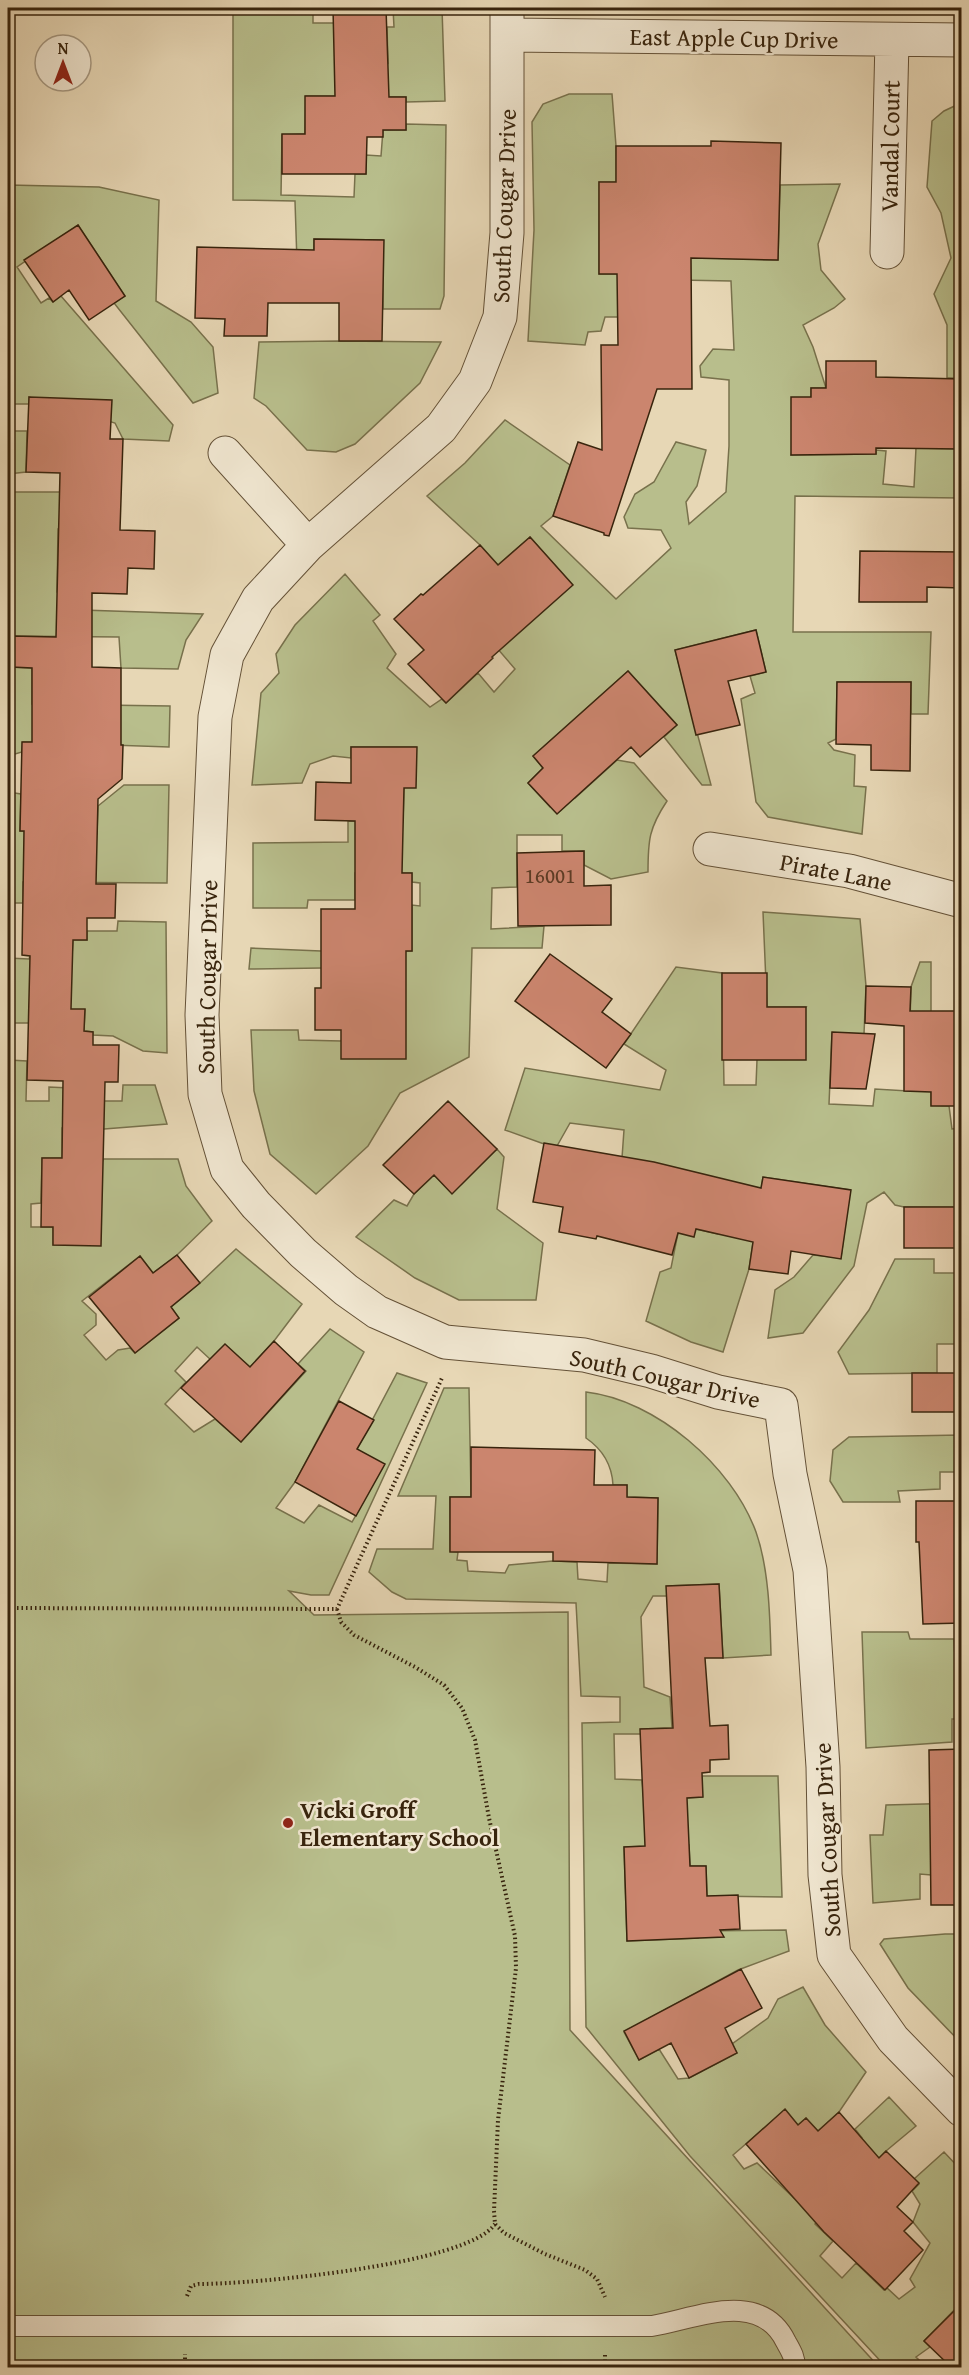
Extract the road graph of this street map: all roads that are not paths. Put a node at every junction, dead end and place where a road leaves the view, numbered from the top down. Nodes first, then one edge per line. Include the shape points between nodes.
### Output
1 (507, 21) edge
2 (892, 40) junction
3 (962, 40) edge
4 (887, 252) dead end
5 (225, 453) dead end
6 (308, 545) junction
7 (710, 849) dead end
8 (962, 901) edge
9 (962, 2110) edge
10 (8, 2326) edge
11 (795, 2367) edge

1 - 2 street, East Apple Cup Drive
1 - 6 street, South Cougar Drive via 507,233 500,316 482,364 475,381 441,428
2 - 3 street, East Apple Cup Drive
2 - 4 street, Vandal Court
5 - 6 street
6 - 9 street, South Cougar Drive via 258,599 227,655 215,717 202,1015 205,1094 227,1169 303,1253 346,1290 377,1312 445,1342 584,1355 781,1405 790,1474 810,1570 823,1767 825,1875 834,1955 892,2039
7 - 8 street, Pirate Lane via 849,871
10 - 11 lane via 652,2326 737,2309 759,2315 781,2330

